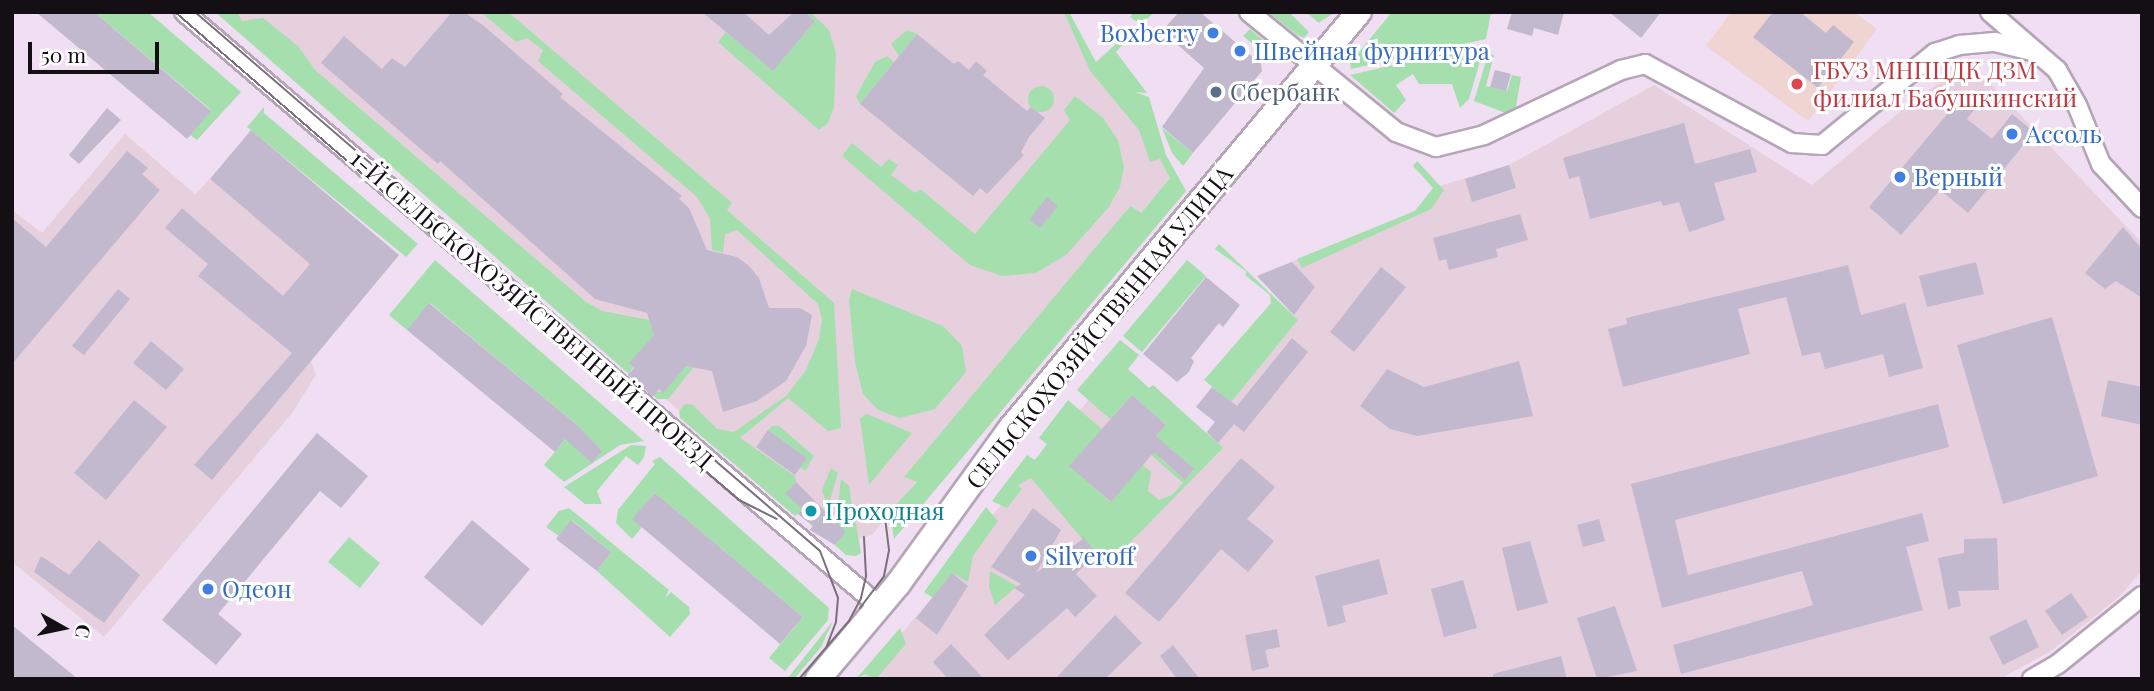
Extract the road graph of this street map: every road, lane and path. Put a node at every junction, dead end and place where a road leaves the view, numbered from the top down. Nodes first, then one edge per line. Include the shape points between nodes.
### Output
1 (184, 12) edge
2 (1250, 12) edge
3 (1359, 12) edge
4 (1990, 12) edge
5 (2036, 52) junction
6 (1314, 65) junction
7 (2142, 208) edge
8 (2142, 596) edge
9 (880, 606) junction
10 (818, 679) edge
11 (2032, 679) edge

1 - 9 street, 1-Й СЕЛЬСКОХОЗЯЙСТВЕННЫЙ ПРОЕЗД
2 - 6 street
3 - 6 main road, СЕЛЬСКОХОЗЯЙСТВЕННАЯ УЛИЦА
4 - 5 street
5 - 6 street via 1995,42 1959,45 1935,53 1822,145 1792,143 1645,65 1620,71 1484,135 1436,147 1396,132
5 - 7 street via 2057,70 2101,164
6 - 9 main road, СЕЛЬСКОХОЗЯЙСТВЕННАЯ УЛИЦА via 1011,428
8 - 11 street via 2058,664
9 - 10 main road, СЕЛЬСКОХОЗЯЙСТВЕННАЯ УЛИЦА

